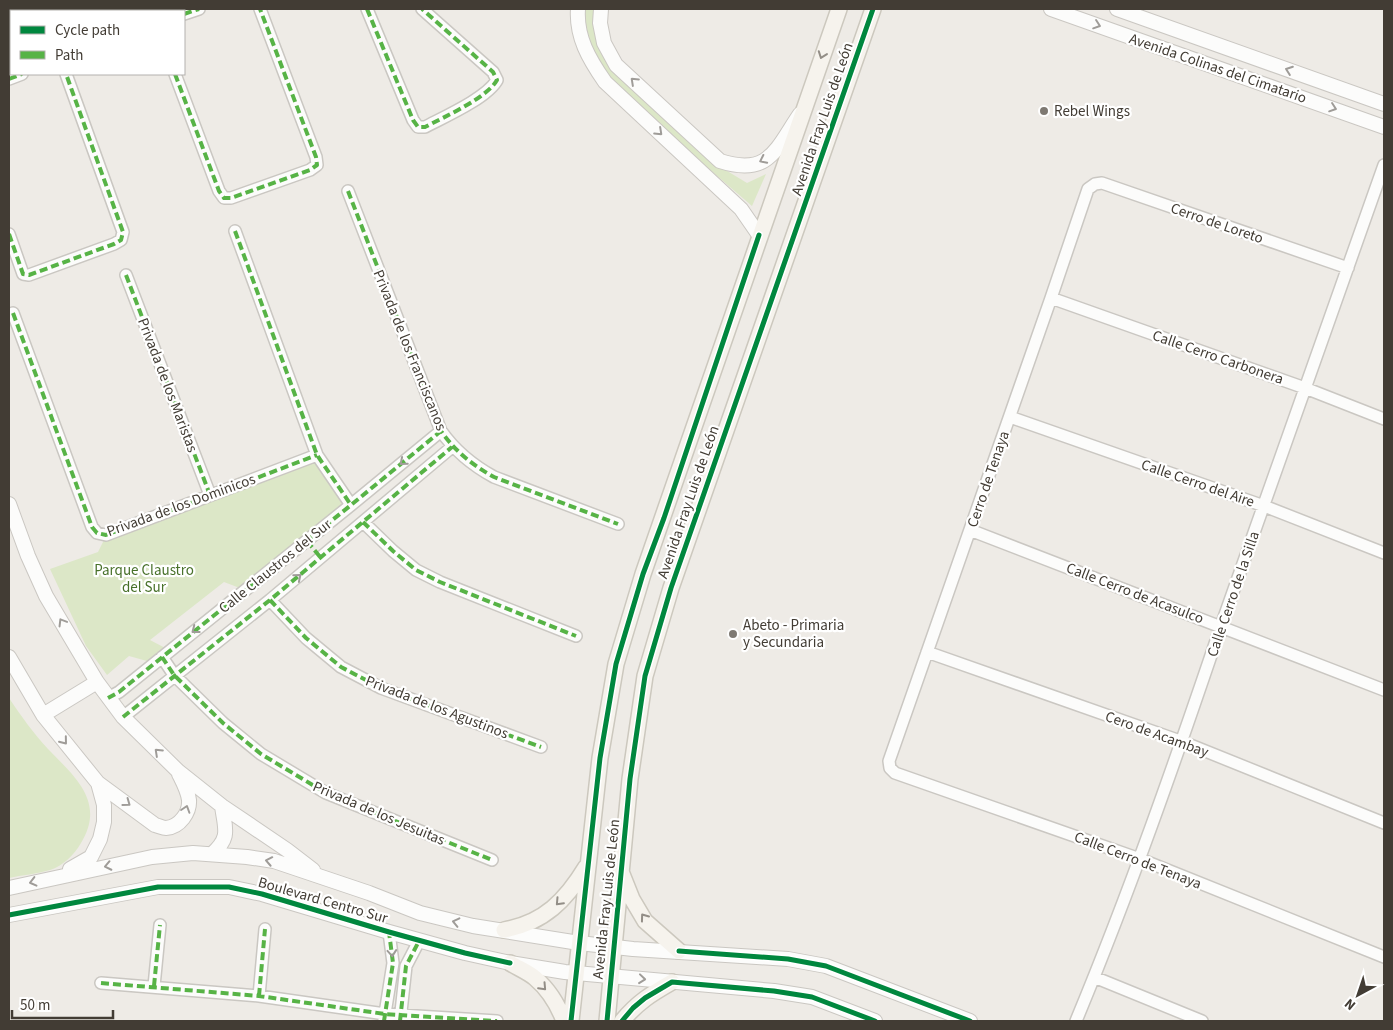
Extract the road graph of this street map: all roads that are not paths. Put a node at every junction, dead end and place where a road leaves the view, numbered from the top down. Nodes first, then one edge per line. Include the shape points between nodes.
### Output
1 (199, 9) edge
2 (260, 9) edge
3 (367, 9) edge
4 (422, 9) edge
5 (578, 9) edge
6 (601, 9) edge
7 (838, 9) edge
8 (873, 9) edge
9 (1051, 9) edge
10 (1117, 9) edge
11 (185, 14) edge
12 (66, 75) edge
13 (175, 75) edge
14 (1384, 104) edge
15 (803, 109) junction
16 (1384, 127) edge
17 (1384, 165) edge
18 (1088, 189) joint
19 (348, 191) dead end
20 (235, 231) dead end
21 (9, 234) edge
22 (759, 235) junction
23 (1348, 268) junction
24 (126, 275) dead end
25 (1051, 298) junction
26 (13, 313) dead end
27 (1305, 388) junction
28 (1010, 416) junction
29 (1384, 419) edge
30 (440, 431) junction
31 (452, 447) junction
32 (317, 455) junction
33 (210, 495) junction
34 (9, 504) edge
35 (351, 505) junction
36 (1264, 506) junction
37 (363, 522) junction
38 (618, 524) dead end
39 (970, 530) junction
40 (306, 541) junction
41 (1384, 554) edge
42 (321, 558) junction
43 (270, 600) junction
44 (1222, 626) junction
45 (576, 636) dead end
46 (928, 652) junction
47 (9, 657) edge
48 (162, 657) junction
49 (174, 675) junction
50 (97, 682) junction
51 (1384, 690) edge
52 (108, 698) junction
53 (43, 715) junction
54 (123, 717) junction
55 (1183, 742) junction
56 (541, 747) dead end
57 (890, 768) joint
58 (178, 771) junction
59 (98, 783) junction
60 (222, 806) junction
61 (1384, 823) edge
62 (212, 854) junction
63 (1140, 859) junction
64 (492, 860) dead end
65 (588, 864) junction
66 (622, 873) junction
67 (57, 876) junction
68 (320, 876) junction
69 (9, 888) edge
70 (9, 915) edge
71 (160, 925) dead end
72 (265, 929) dead end
73 (504, 930) junction
74 (389, 932) junction
75 (419, 940) junction
76 (579, 943) junction
77 (614, 947) junction
78 (679, 951) junction
79 (1384, 957) edge
80 (510, 963) junction
81 (576, 972) junction
82 (611, 976) junction
83 (1094, 977) junction
84 (672, 982) junction
85 (101, 983) dead end
86 (154, 986) junction
87 (259, 996) junction
88 (384, 1018) edge
89 (401, 1018) edge
90 (497, 1021) edge
91 (564, 1021) edge
92 (572, 1021) edge
93 (607, 1021) edge
94 (622, 1021) edge
95 (875, 1021) edge
96 (970, 1021) edge
97 (1076, 1021) edge
98 (1202, 1021) edge

1 - 11 street
2 - 13 street via 317,165 232,198 224,198 218,191
3 - 4 street via 414,120 418,127 425,128 468,105 494,87 497,80 493,72
5 -> 22 street via 581,40 605,82 741,209
15 -> 6 street via 769,158 749,167 720,161 616,65 604,44
7 -> 15 main road, Avenida Fray Luis de León
8 - 66 main road, Avenida Fray Luis de León via 671,588 645,676 630,780
9 -> 16 street, Avenida Colinas del Cimatario
14 -> 10 street, Avenida Colinas del Cimatario
12 - 21 street via 123,232 121,240 23,274
15 - 22 main road, Avenida Fray Luis de León
17 - 23 street, Calle Cerro de la Silla
18 - 23 street, Cerro de Loreto via 1102,183
18 - 25 street, Cerro de Tenaya
19 - 30 street, Privada de los Franciscanos
20 - 32 street
22 - 65 main road, Avenida Fray Luis de León via 643,574 616,664 600,758
23 - 27 street, Calle Cerro de la Silla
24 - 33 street, Privada de los Maristas
25 - 27 street, Calle Cerro Carbonera
25 - 28 street, Cerro de Tenaya
26 - 33 street, Privada de los Dominicos via 92,527 97,533 106,535
27 - 29 street, Calle Cerro Carbonera
27 - 36 street, Calle Cerro de la Silla
28 - 36 street, Calle Cerro del Aire
28 - 39 street, Cerro de Tenaya
30 - 31 street, Privada de los Franciscanos
30 -> 35 street, Calle Claustros del Sur
31 - 37 street, Calle Claustros del Sur
31 - 38 street, Privada de los Franciscanos via 494,477
32 - 33 street, Privada de los Dominicos
32 - 35 street
50 -> 34 street via 46,596
35 - 40 street, Calle Claustros del Sur
36 - 41 street, Calle Cerro del Aire
36 - 44 street, Calle Cerro de la Silla
37 - 42 street, Calle Claustros del Sur
37 - 45 street via 416,570
39 - 44 street, Calle Cerro de Acasulco
39 - 46 street, Cerro de Tenaya
40 - 42 street
40 -> 48 street, Calle Claustros del Sur
43 -> 42 street, Calle Claustros del Sur
43 - 49 street, Calle Claustros del Sur
43 - 56 street, Privada de los Agustinos via 306,638 341,667 381,688
44 - 51 street, Calle Cerro de Acasulco
44 - 55 street, Calle Cerro de la Silla
46 - 55 street, Cero de Acambay
46 - 57 street, Cerro de Tenaya via 889,761
47 - 53 street, Boulevard Centro Sur
48 - 49 street, Privada de los Jesuitas
48 - 52 street, Calle Claustros del Sur
49 - 54 street, Calle Claustros del Sur
49 - 64 street, Privada de los Jesuitas via 223,723 261,754 326,793
50 - 52 street
50 - 53 street
52 - 54 street
53 -> 59 street, Boulevard Centro Sur
58 -> 54 street
55 - 61 street, Cero de Acambay
55 - 63 street, Calle Cerro de la Silla
57 - 63 street, Calle Cerro de Tenaya via 895,773
59 -> 58 street via 155,825 166,828 181,820 189,804 187,789
58 - 60 street
59 - 67 street, Boulevard Centro Sur via 104,806 100,840 91,857
60 - 62 street via 226,836
60 - 68 street
62 -> 67 street, Boulevard Centro Sur via 152,856
68 -> 62 street, Boulevard Centro Sur via 274,861
63 - 79 street, Calle Cerro de Tenaya
63 - 83 street, Calle Cerro de la Silla
65 -> 73 main road via 575,886 554,908 535,921
65 - 76 main road, Avenida Fray Luis de León
66 - 77 main road, Avenida Fray Luis de León
78 -> 66 main road via 646,921 632,899
67 -> 69 street, Boulevard Centro Sur
73 -> 68 street, Boulevard Centro Sur via 420,913
70 - 74 street, Boulevard Centro Sur via 158,887 228,887
71 - 86 street
72 - 87 street
73 - 76 street, Boulevard Centro Sur
74 - 75 street, Boulevard Centro Sur
74 -> 88 street via 393,964
75 - 80 street, Boulevard Centro Sur
75 - 89 street via 406,966
76 - 77 street, Boulevard Centro Sur
76 - 81 main road, Avenida Fray Luis de León
77 - 78 street, Boulevard Centro Sur
77 - 82 main road, Avenida Fray Luis de León
78 - 96 street, Boulevard Centro Sur via 788,959 826,966
80 - 81 street, Boulevard Centro Sur
80 -> 91 main road via 535,978 549,992
81 - 82 street, Boulevard Centro Sur
81 - 92 main road, Avenida Fray Luis de León
82 -> 84 street, Boulevard Centro Sur
82 - 93 main road, Avenida Fray Luis de León
83 - 97 street, Calle Cerro de la Silla
83 - 98 street
84 - 94 main road via 645,998
84 - 95 street, Boulevard Centro Sur via 812,997
85 - 86 street
86 - 87 street
87 - 88 street
88 - 89 street
89 - 90 street

